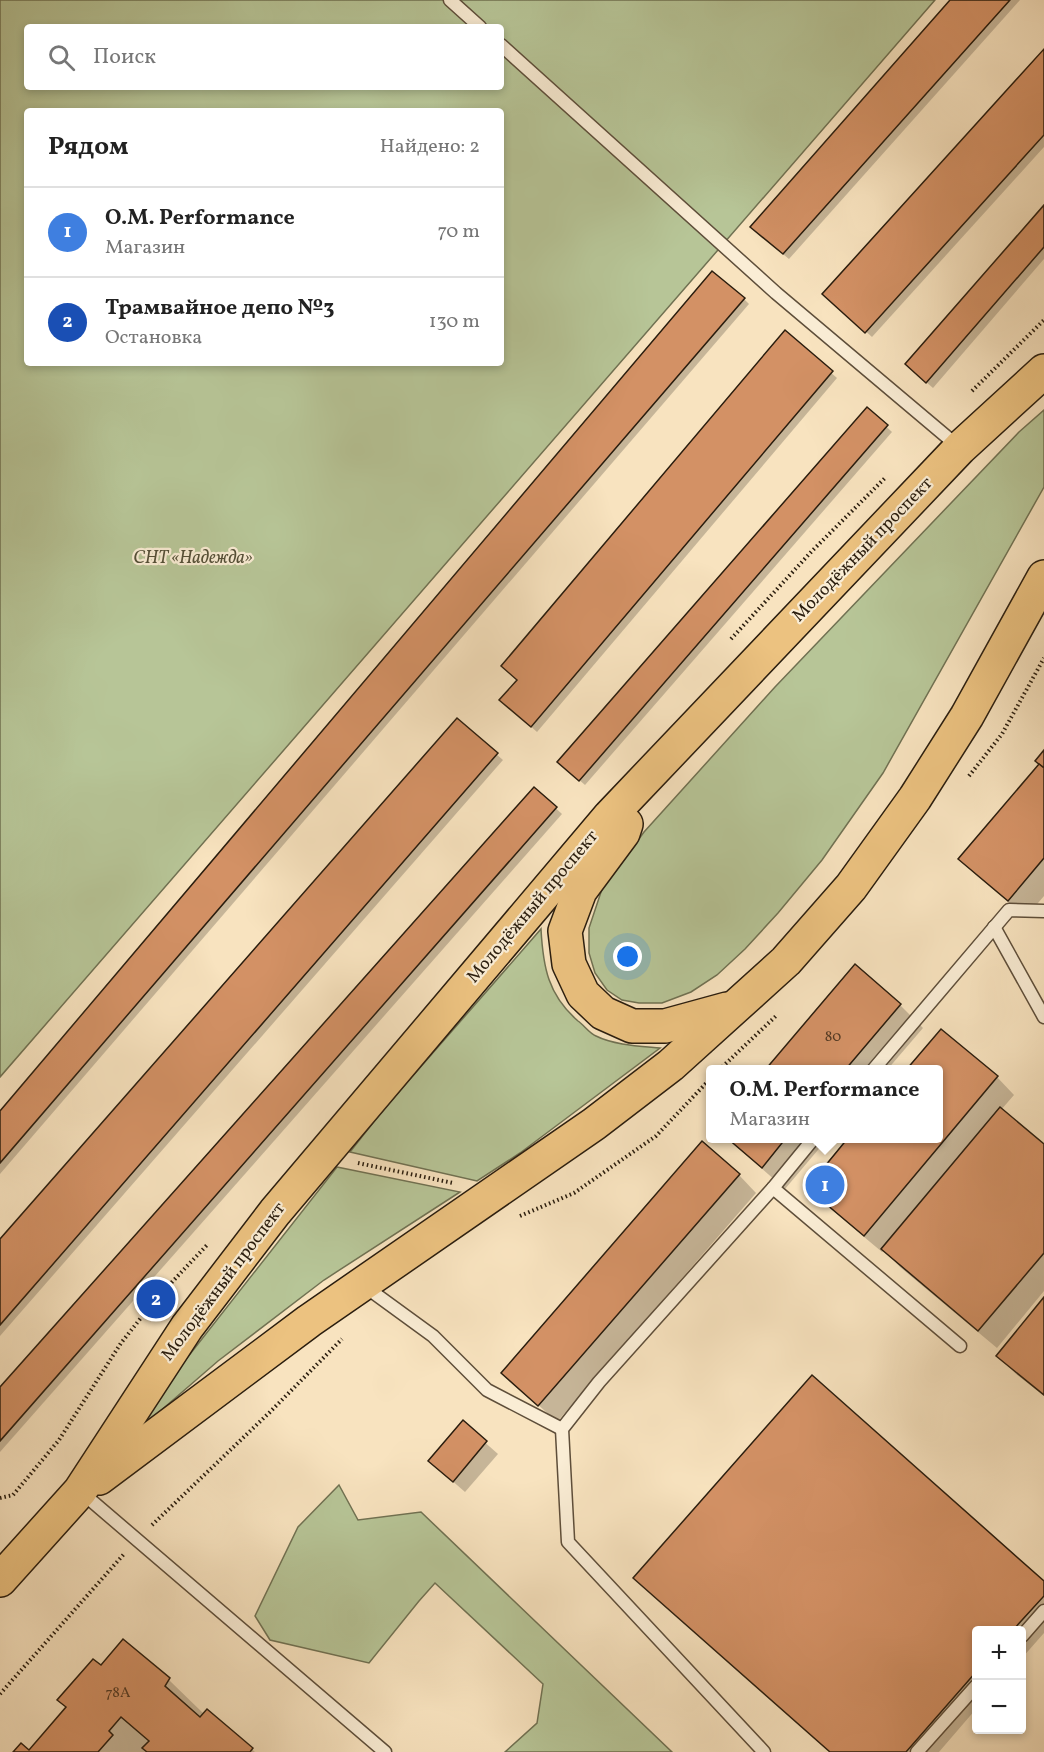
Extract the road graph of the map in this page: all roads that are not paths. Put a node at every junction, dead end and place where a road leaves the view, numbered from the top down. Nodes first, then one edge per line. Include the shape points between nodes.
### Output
1 (450, 0) edge
2 (477, 24) edge
3 (504, 48) edge
4 (1044, 371) edge
5 (960, 448) junction
6 (1044, 577) edge
7 (639, 783) junction
8 (1044, 911) edge
9 (994, 927) junction
10 (735, 1007) junction
11 (1044, 1017) edge
12 (877, 1065) edge
13 (810, 1143) edge
14 (772, 1188) junction
15 (361, 1284) junction
16 (960, 1346) dead end
17 (562, 1429) junction
18 (80, 1491) junction
19 (2, 1575) edge
20 (1044, 1611) edge
21 (1026, 1631) edge
22 (972, 1690) edge
23 (385, 1752) edge
24 (764, 1752) edge
25 (917, 1752) edge

1 - 2 lane
3 - 5 lane via 776,293
4 - 5 main road, Молодёжный проспект
5 - 7 main road, Молодёжный проспект
6 - 10 main road, Молодёжный проспект via 967,716 915,798 851,887 786,961
7 - 10 main road via 623,833 580,891 565,931 569,964 583,993 603,1013 632,1026 665,1026
7 - 18 main road, Молодёжный проспект via 275,1212 187,1326
8 - 9 lane via 1009,910
9 - 11 lane
9 - 12 lane
10 - 15 main road, Молодёжный проспект via 671,1065 594,1124
13 - 14 lane
14 - 16 lane
14 - 17 lane
15 - 17 lane via 433,1336 487,1390
15 - 18 main road, Молодёжный проспект
17 - 24 lane via 568,1542
18 - 19 main road, Молодёжный проспект
18 - 23 lane
20 - 21 lane
22 - 25 lane

